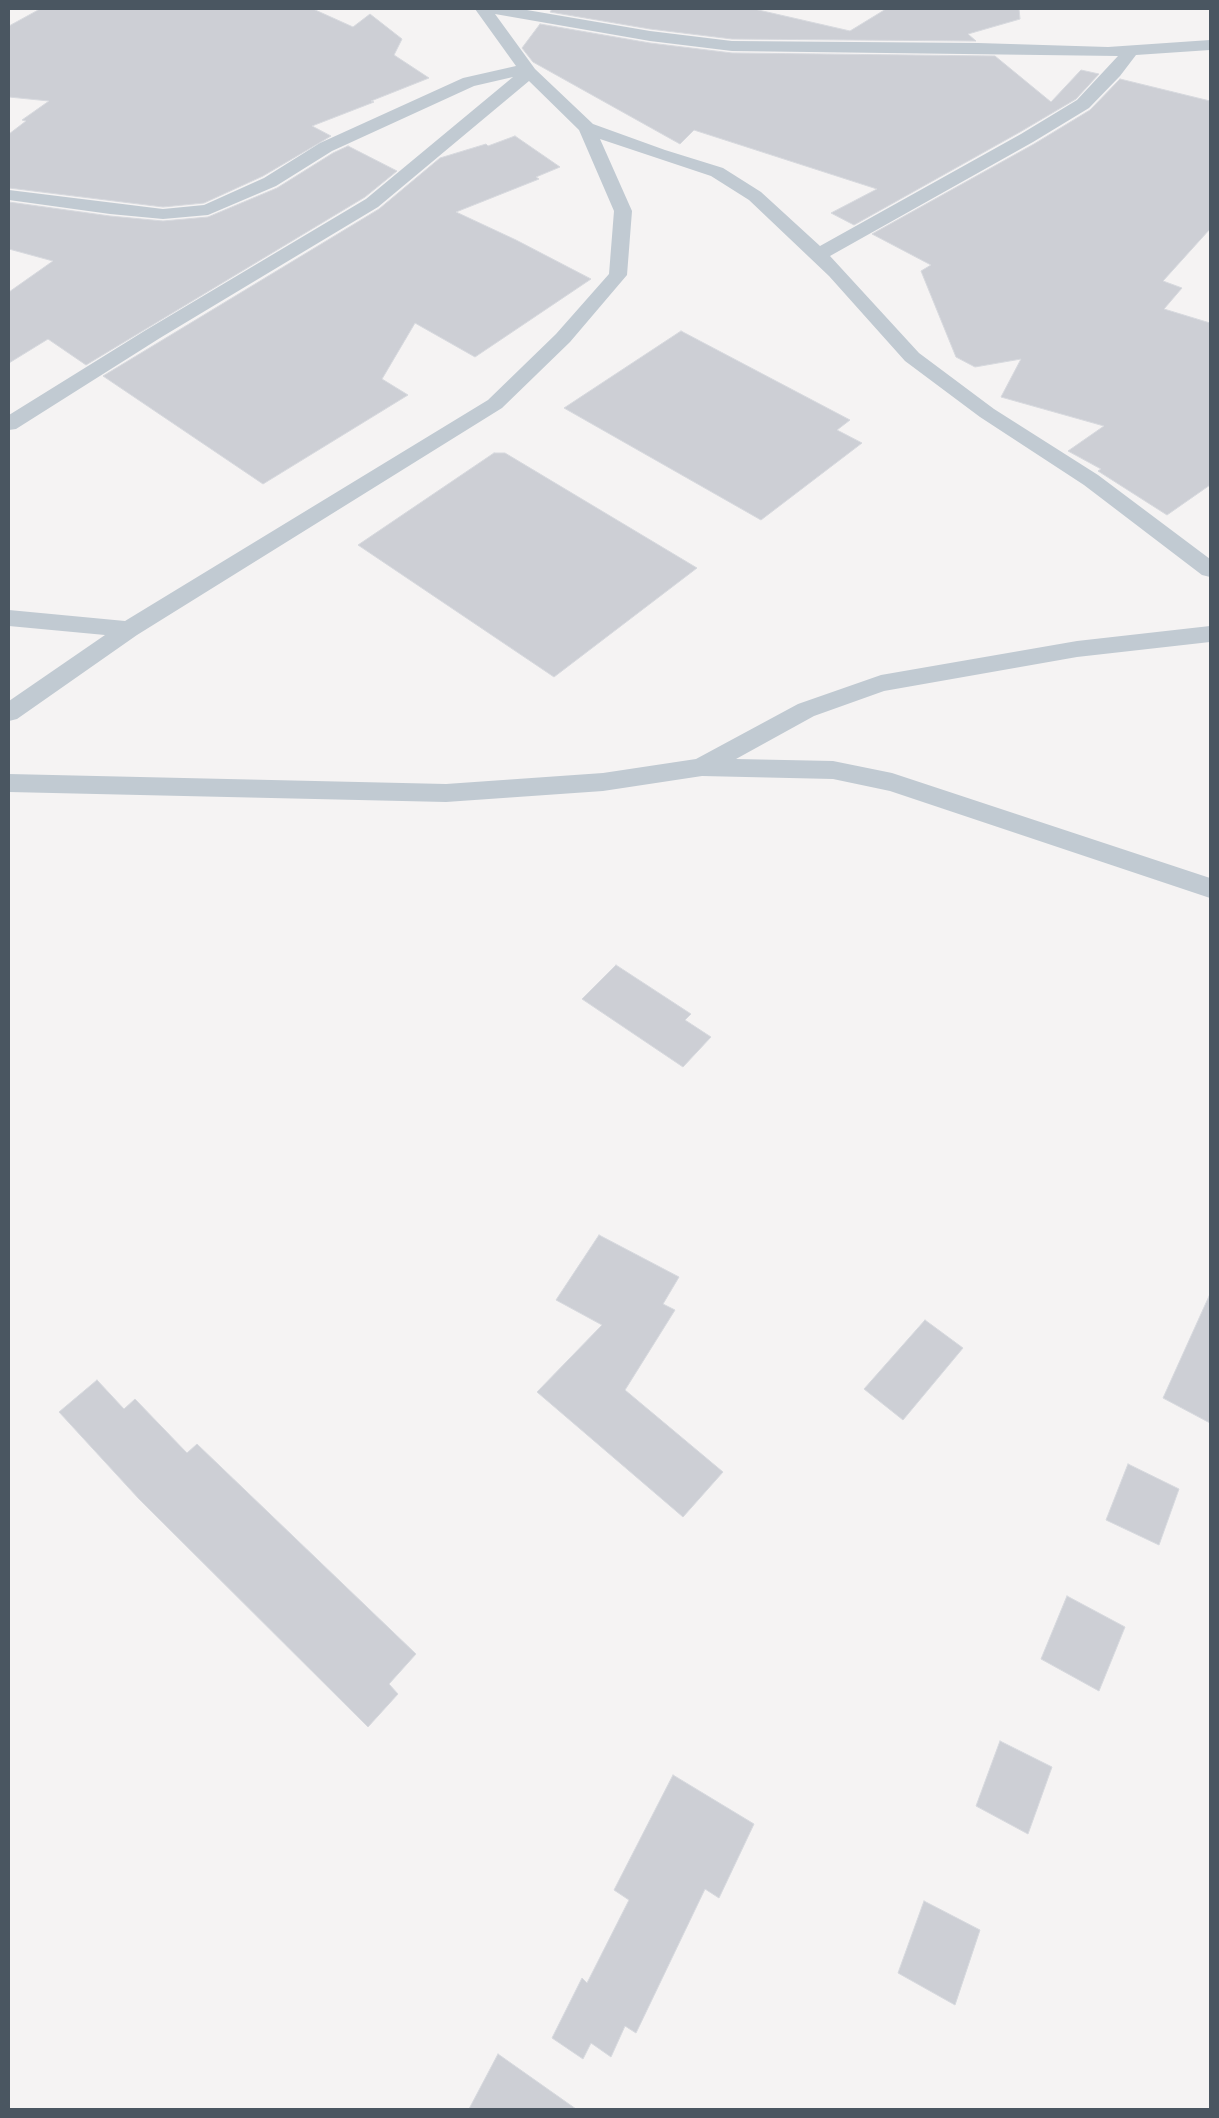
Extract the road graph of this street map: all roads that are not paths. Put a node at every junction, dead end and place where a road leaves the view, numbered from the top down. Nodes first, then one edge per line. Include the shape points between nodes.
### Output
1 (482, 9) edge
2 (494, 9) edge
3 (1210, 45) edge
4 (1131, 50) junction
5 (528, 71) junction
6 (587, 128) junction
7 (9, 195) edge
8 (818, 255) junction
9 (9, 424) edge
10 (1210, 570) edge
11 (9, 618) edge
12 (128, 629) junction
13 (1210, 634) edge
14 (9, 713) edge
15 (701, 767) junction
16 (9, 783) edge
17 (1205, 889) edge

1 - 5 street
2 - 4 street via 650,36 732,46
3 - 4 street
4 - 8 street via 1084,104
5 - 6 street
5 - 7 street via 469,82 326,147 270,182 208,210 163,214
5 - 9 street via 372,203
6 - 8 street via 717,172 755,196
6 - 12 street via 623,211 618,275 563,338 495,404
8 - 10 street via 912,357 988,414 1091,480
11 - 12 street
12 - 14 street
13 - 15 street via 1078,649 881,682 806,710
15 - 16 street via 603,782 446,793
15 - 17 street via 833,770 892,782

